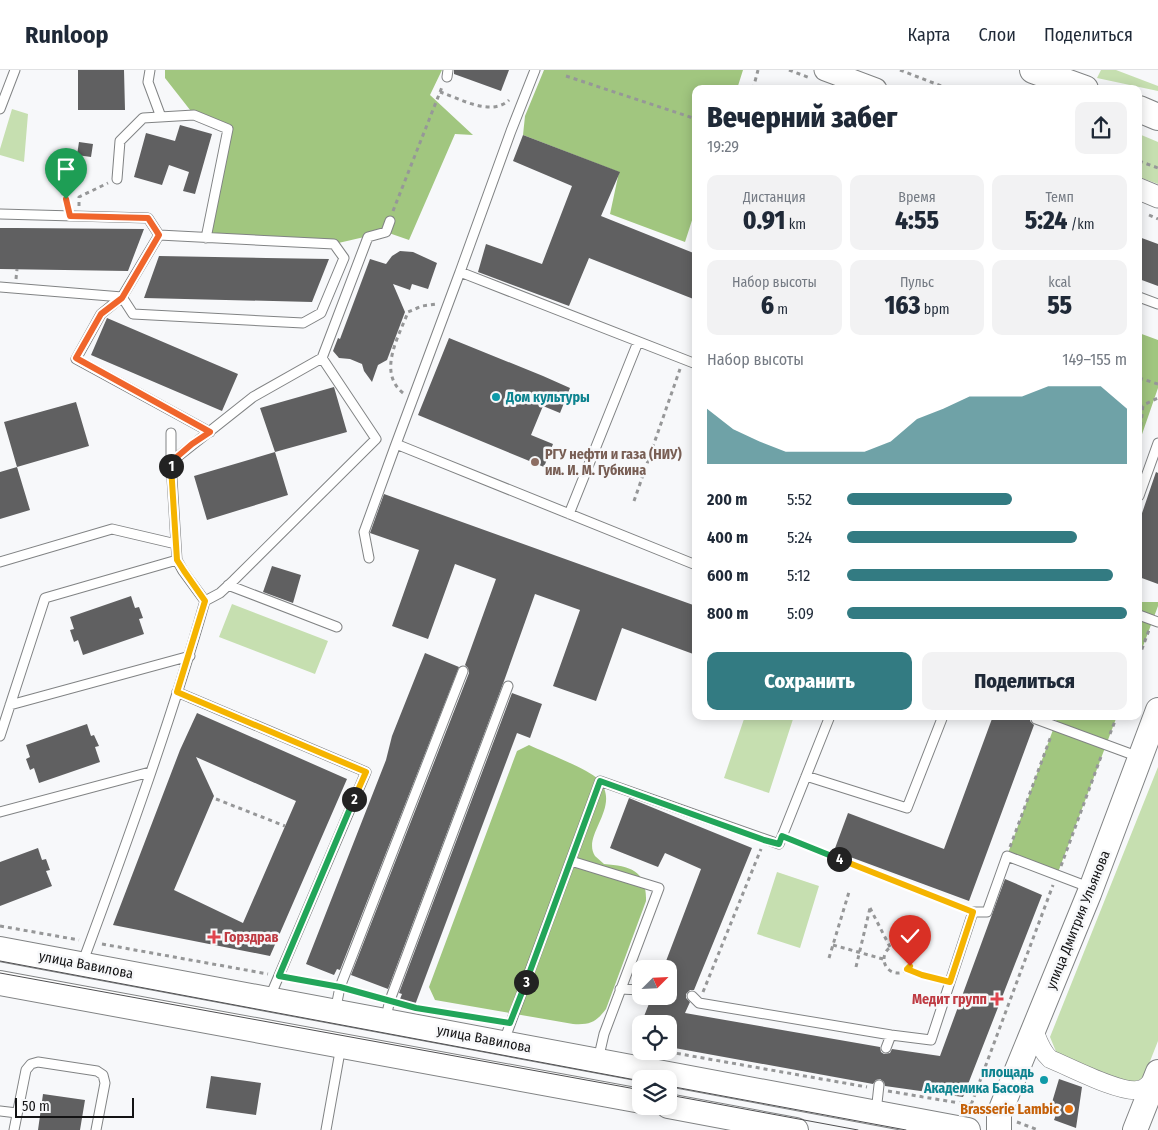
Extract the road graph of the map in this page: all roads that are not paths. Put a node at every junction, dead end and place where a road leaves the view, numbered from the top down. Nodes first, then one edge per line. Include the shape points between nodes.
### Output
1 (15, 70) edge
2 (150, 70) edge
3 (535, 70) edge
4 (824, 70) edge
5 (1033, 70) edge
6 (865, 85) edge
7 (1074, 85) edge
8 (0, 109) edge
9 (1142, 110) edge
10 (161, 117) junction
11 (1158, 117) edge
12 (117, 179) road end
13 (1142, 190) edge
14 (1158, 197) edge
15 (0, 214) edge
16 (390, 221) road end
17 (159, 235) junction
18 (206, 238) junction
19 (460, 272) junction
20 (0, 287) edge
21 (122, 298) junction
22 (1142, 298) edge
23 (1158, 304) edge
24 (638, 342) junction
25 (322, 358) junction
26 (692, 362) edge
27 (210, 432) junction
28 (171, 433) dead end
29 (1158, 442) edge
30 (396, 444) junction
31 (171, 462) junction
32 (1142, 487) edge
33 (570, 514) junction
34 (176, 544) junction
35 (369, 558) dead end
36 (177, 560) junction
37 (0, 562) edge
38 (692, 563) edge
39 (228, 585) junction
40 (205, 601) junction
41 (1142, 616) edge
42 (1158, 622) edge
43 (337, 627) dead end
44 (190, 656) junction
45 (464, 671) dead end
46 (508, 686) dead end
47 (177, 692) junction
48 (10, 705) junction
49 (1158, 710) edge
50 (828, 720) edge
51 (941, 720) edge
52 (1036, 720) dead end
53 (0, 736) edge
54 (1140, 758) junction
55 (150, 772) junction
56 (806, 776) junction
57 (0, 812) edge
58 (571, 861) junction
59 (1091, 888) junction
60 (1, 953) edge
61 (82, 965) junction
62 (0, 983) edge
63 (620, 990) junction
64 (632, 990) edge
65 (269, 999) junction
66 (695, 1000) road end
67 (388, 1010) junction
68 (335, 1012) junction
69 (1034, 1030) junction
70 (891, 1035) junction
71 (503, 1043) junction
72 (341, 1046) junction
73 (886, 1048) dead end
74 (598, 1060) junction
75 (1157, 1073) edge
76 (632, 1099) edge
77 (677, 1108) edge
78 (0, 1111) edge
79 (17, 1113) junction
80 (1008, 1126) edge
81 (14, 1130) edge
82 (96, 1130) edge
83 (326, 1130) edge
84 (796, 1130) edge
85 (968, 1130) edge
86 (1135, 1130) edge

1 - 8 lane
2 - 10 lane via 148,82
3 - 19 lane
4 - 6 street
5 - 7 main road
9 - 11 main road
10 - 12 lane via 144,118 120,141
10 - 18 lane via 194,115 228,129
13 - 14 street
15 - 17 lane via 148,218
16 - 25 lane via 386,232 368,237
17 - 18 lane
17 - 21 lane
18 - 21 lane via 334,244 344,258 321,313 303,323 133,314
19 - 24 lane
19 - 30 lane
20 - 21 lane
21 - 27 lane via 101,314 76,358
22 - 23 lane
24 - 26 lane
24 - 33 lane
25 - 27 lane via 253,397
25 - 39 lane via 376,440
27 - 31 lane
28 - 31 lane
29 - 32 lane
30 - 33 lane
30 - 35 lane via 364,532
31 - 34 lane
33 - 38 lane
34 - 36 lane
34 - 37 lane via 112,529
36 - 40 lane
36 - 48 lane via 45,598
39 - 40 lane
39 - 43 lane
40 - 44 lane
41 - 42 lane
44 - 47 lane
44 - 48 lane
45 - 68 lane via 340,987
46 - 67 lane
47 - 55 lane
47 - 65 lane via 366,772
48 - 53 lane
49 - 54 main road, улица Дмитрия Ульянова
50 - 56 lane
51 - 56 lane via 907,808
52 - 54 lane
54 - 59 main road, улица Дмитрия Ульянова
55 - 57 lane
55 - 61 lane
56 - 58 lane via 779,844 600,781
58 - 63 lane via 659,888
58 - 71 lane
59 - 69 main road, улица Дмитрия Ульянова
59 - 70 lane via 1007,856 986,912 973,912 931,1040
60 - 61 main road, улица Вавилова
61 - 65 main road, улица Вавилова
62 - 72 main road
63 - 64 lane
63 - 74 lane
65 - 68 main road, улица Вавилова
66 - 70 lane
67 - 68 main road, улица Вавилова
67 - 71 main road, улица Вавилова
69 - 75 street via 1050,1059 1116,1087 1139,1090 1149,1085
69 - 80 main road, улица Дмитрия Ульянова via 999,1114
70 - 73 lane
71 - 74 main road, улица Вавилова
72 - 76 main road
72 - 83 lane
74 - 85 main road, улица Вавилова via 878,1095
75 - 86 main road
77 - 84 main road
78 - 79 lane
79 - 81 lane
79 - 82 lane via 26,1070 31,1064 38,1062 97,1071 103,1075 105,1083

